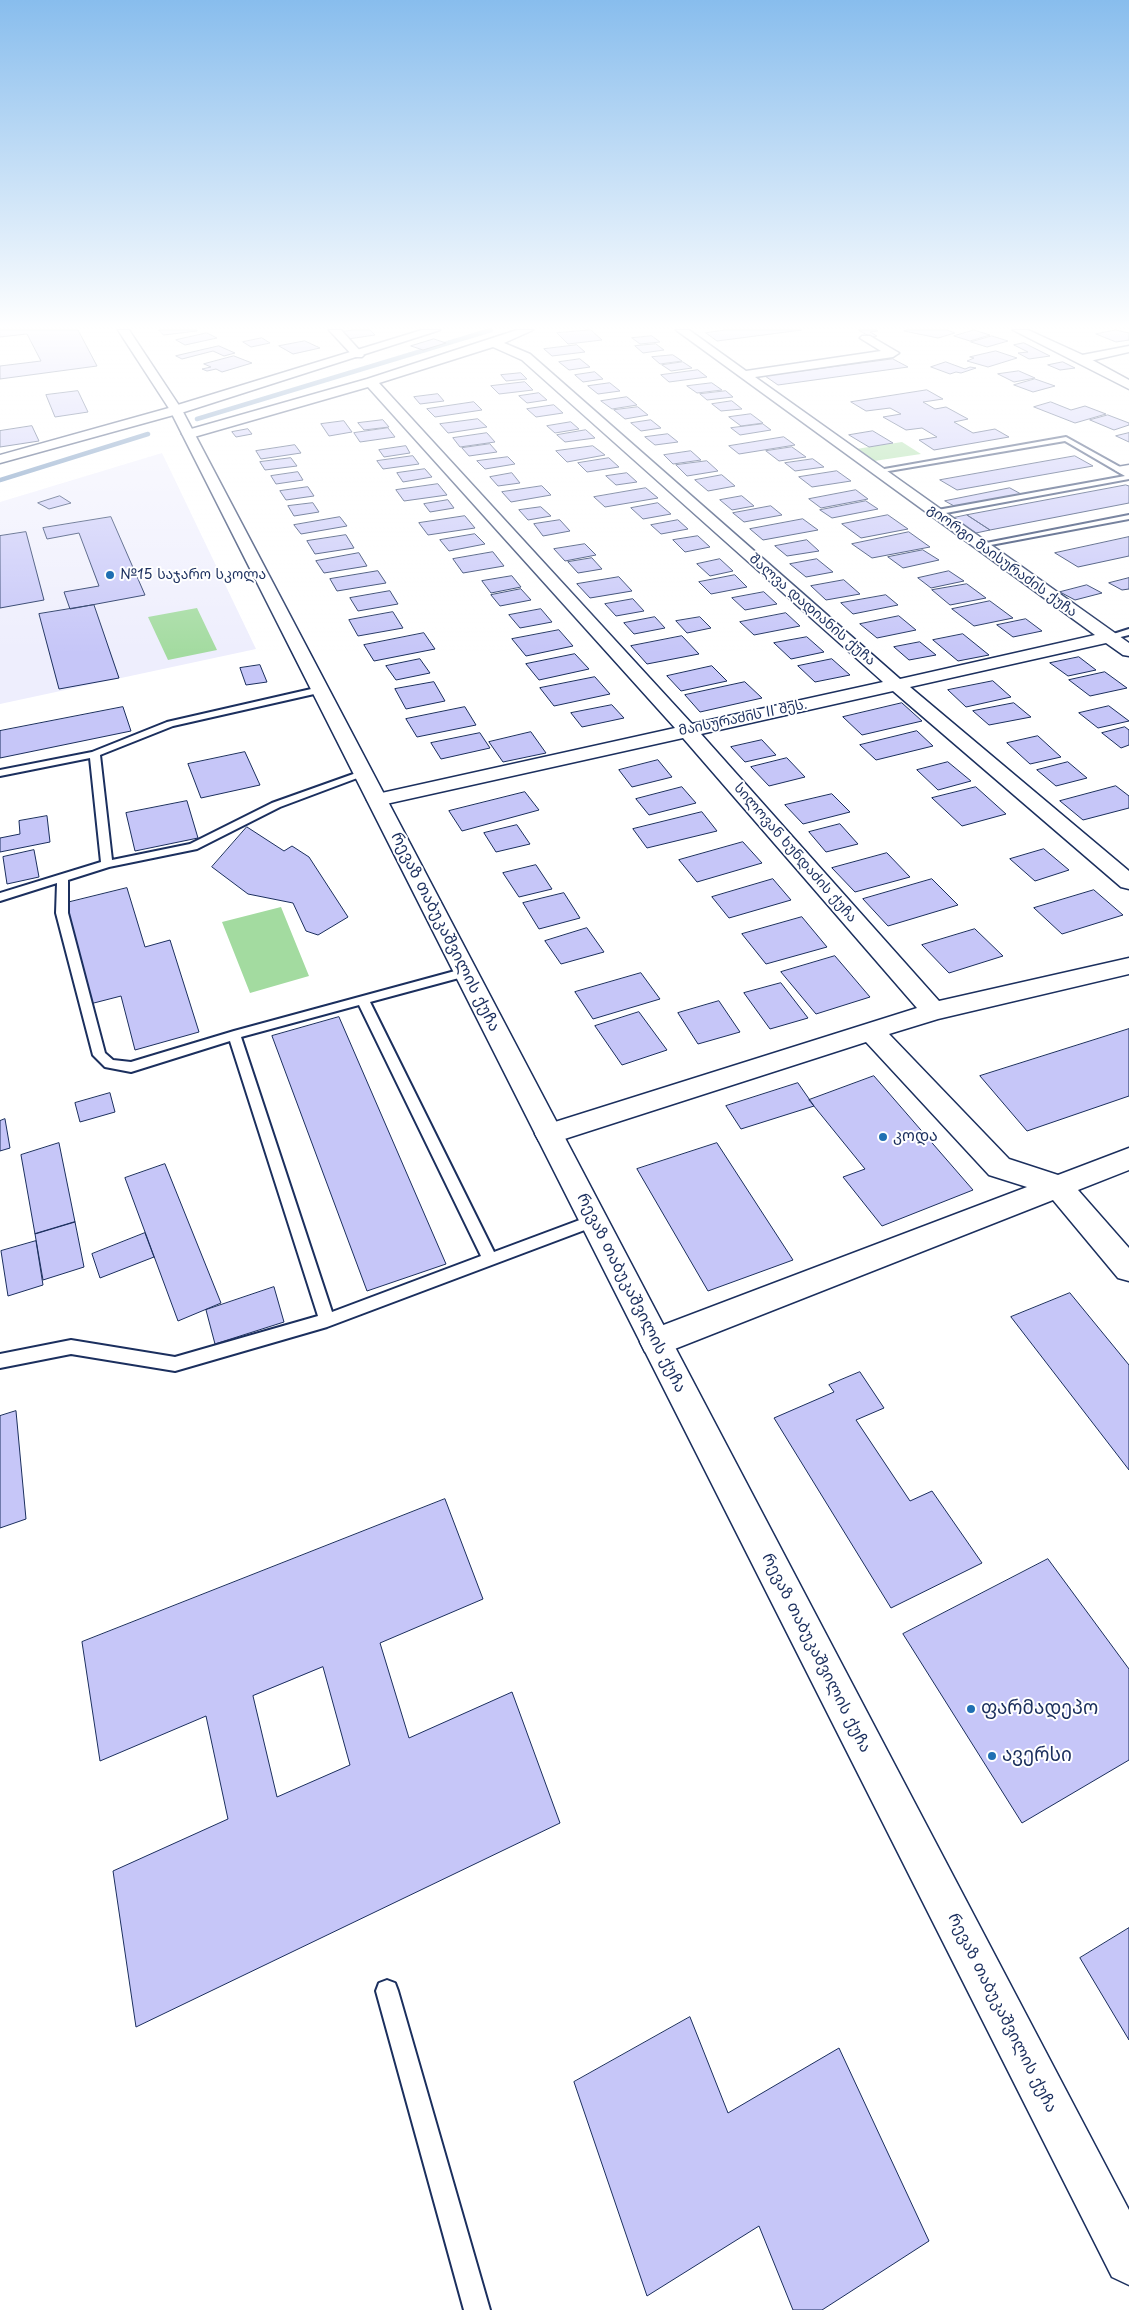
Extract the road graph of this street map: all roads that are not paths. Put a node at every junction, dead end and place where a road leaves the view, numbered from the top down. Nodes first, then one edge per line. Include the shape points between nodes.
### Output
1 (104, 438) edge
2 (190, 438) edge
3 (423, 438) edge
4 (617, 438) edge
5 (830, 438) edge
6 (0, 459) edge
7 (876, 471) junction
8 (1127, 473) edge
9 (935, 512) junction
10 (1129, 517) edge
11 (980, 545) junction
12 (1129, 632) edge
13 (1108, 637) junction
14 (1129, 651) edge
15 (898, 686) junction
16 (320, 690) junction
17 (687, 730) junction
18 (95, 754) junction
19 (0, 773) edge
20 (370, 787) junction
21 (107, 864) junction
22 (63, 878) junction
23 (1129, 882) edge
24 (0, 897) edge
25 (1129, 966) edge
26 (466, 972) junction
27 (363, 1001) junction
28 (934, 1011) junction
29 (871, 1031) junction
30 (234, 1035) junction
31 (549, 1134) junction
32 (1129, 1159) edge
33 (1056, 1185) junction
34 (594, 1221) junction
35 (490, 1259) junction
36 (1129, 1269) edge
37 (327, 1320) junction
38 (656, 1342) junction
39 (0, 1361) edge
40 (387, 1992) dead end
41 (1129, 2260) edge
42 (477, 2310) edge

1 - 6 street
2 - 16 street, რევაზ თაბუკაშვილის ქუჩა
3 - 17 street, სილოვან ხუნდაძის ქუჩა
4 - 15 street, შალვა დადიანის ქუჩა
5 - 7 street, გიორგი მაისურაძის ქუჩა
7 - 8 lane via 1066,439
7 - 9 street, გიორგი მაისურაძის ქუჩა
8 - 9 lane
9 - 11 street, გიორგი მაისურაძის ქუჩა
10 - 11 lane
11 - 13 street, გიორგი მაისურაძის ქუჩა
12 - 13 lane
13 - 14 street, გიორგი მაისურაძის ქუჩა
13 - 15 street, მაისურაძის II შეს.
15 - 17 street, მაისურაძის II შეს.
15 - 23 street, შალვა დადიანის ქუჩა
16 - 18 lane via 170,724
16 - 20 street, რევაზ თაბუკაშვილის ქუჩა
17 - 20 street, მაისურაძის II შეს.
17 - 28 street, სილოვან ხუნდაძის ქუჩა
18 - 19 lane
18 - 21 lane
20 - 21 lane via 276,805 193,848
20 - 26 street, რევაზ თაბუკაშვილის ქუჩა
21 - 22 lane
22 - 24 lane
22 - 30 lane via 62,913 99,1055 110,1064 131,1067
25 - 28 street
26 - 27 lane
26 - 31 street, რევაზ თაბუკაშვილის ქუჩა
27 - 30 lane
27 - 35 lane
28 - 29 street
29 - 31 street
29 - 33 street via 999,1167
30 - 37 lane
31 - 34 street, რევაზ თაბუკაშვილის ქუჩა
32 - 33 street
33 - 36 street
33 - 38 street
34 - 35 lane
34 - 38 street, რევაზ თაბუკაშვილის ქუჩა
35 - 37 lane
37 - 39 lane via 175,1364 70,1347
38 - 41 street, რევაზ თაბუკაშვილის ქუჩა
40 - 42 lane

